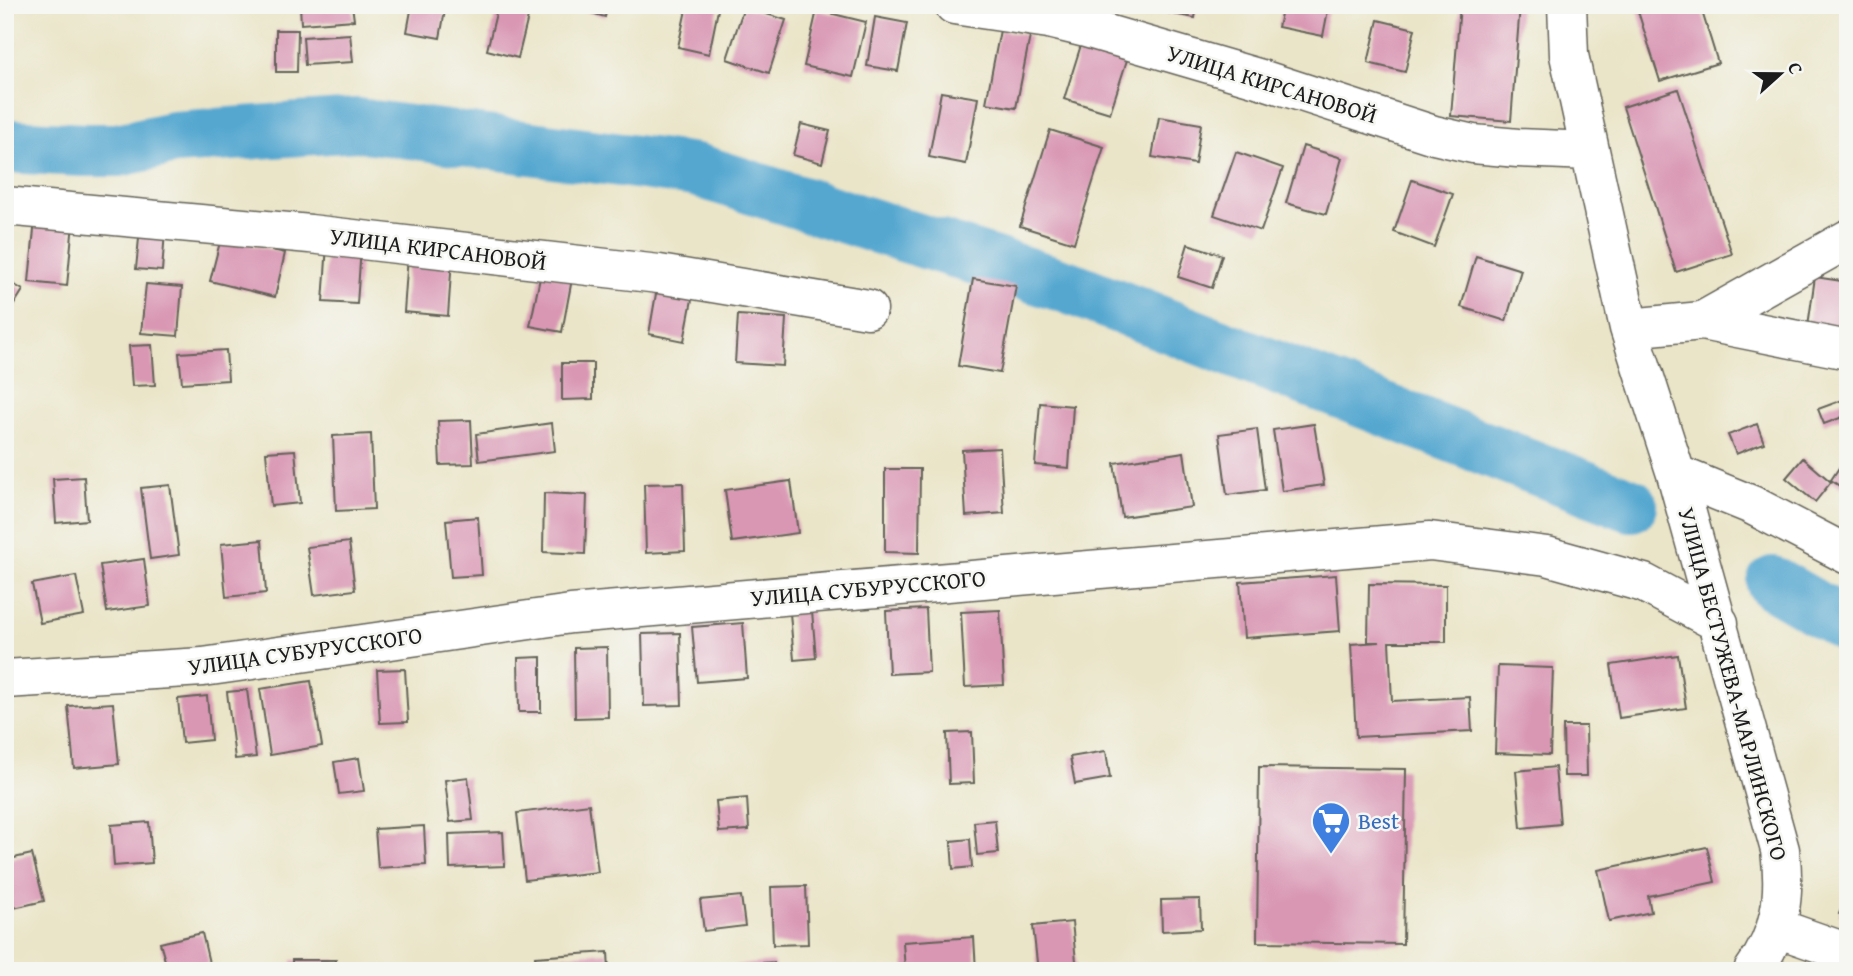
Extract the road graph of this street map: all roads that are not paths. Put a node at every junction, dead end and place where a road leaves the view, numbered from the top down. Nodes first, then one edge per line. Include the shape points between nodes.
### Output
1 (954, 5) edge
2 (1567, 5) edge
3 (1590, 151) junction
4 (5, 206) edge
5 (1848, 239) edge
6 (869, 309) dead end
7 (1702, 321) junction
8 (1629, 328) junction
9 (1848, 350) edge
10 (1676, 474) junction
11 (1848, 555) edge
12 (1719, 623) junction
13 (5, 679) edge
14 (1777, 928) junction
15 (1848, 953) edge
16 (1753, 971) edge

1 - 3 street, УЛИЦА КИРСАНОВОЙ via 1086,28 1473,144
2 - 3 street, УЛИЦА БЕСТУЖЕВА-МАРЛИНСКОГО via 1569,55
3 - 8 street, УЛИЦА БЕСТУЖЕВА-МАРЛИНСКОГО
4 - 6 street, УЛИЦА КИРСАНОВОЙ via 310,234 659,274
5 - 7 street
7 - 8 street
7 - 9 street
8 - 10 street, УЛИЦА БЕСТУЖЕВА-МАРЛИНСКОГО
10 - 11 street, УЛИЦА БЕСТУЖЕВА-МАРЛИНСКОГО via 1752,505
10 - 12 street, УЛИЦА БЕСТУЖЕВА-МАРЛИНСКОГО
12 - 13 street, УЛИЦА СУБУРУССКОГО via 1644,583 1547,556 1430,541 570,614 203,667
12 - 14 street, УЛИЦА БЕСТУЖЕВА-МАРЛИНСКОГО via 1780,850 1783,875
14 - 15 street
14 - 16 street, УЛИЦА БЕСТУЖЕВА-МАРЛИНСКОГО

